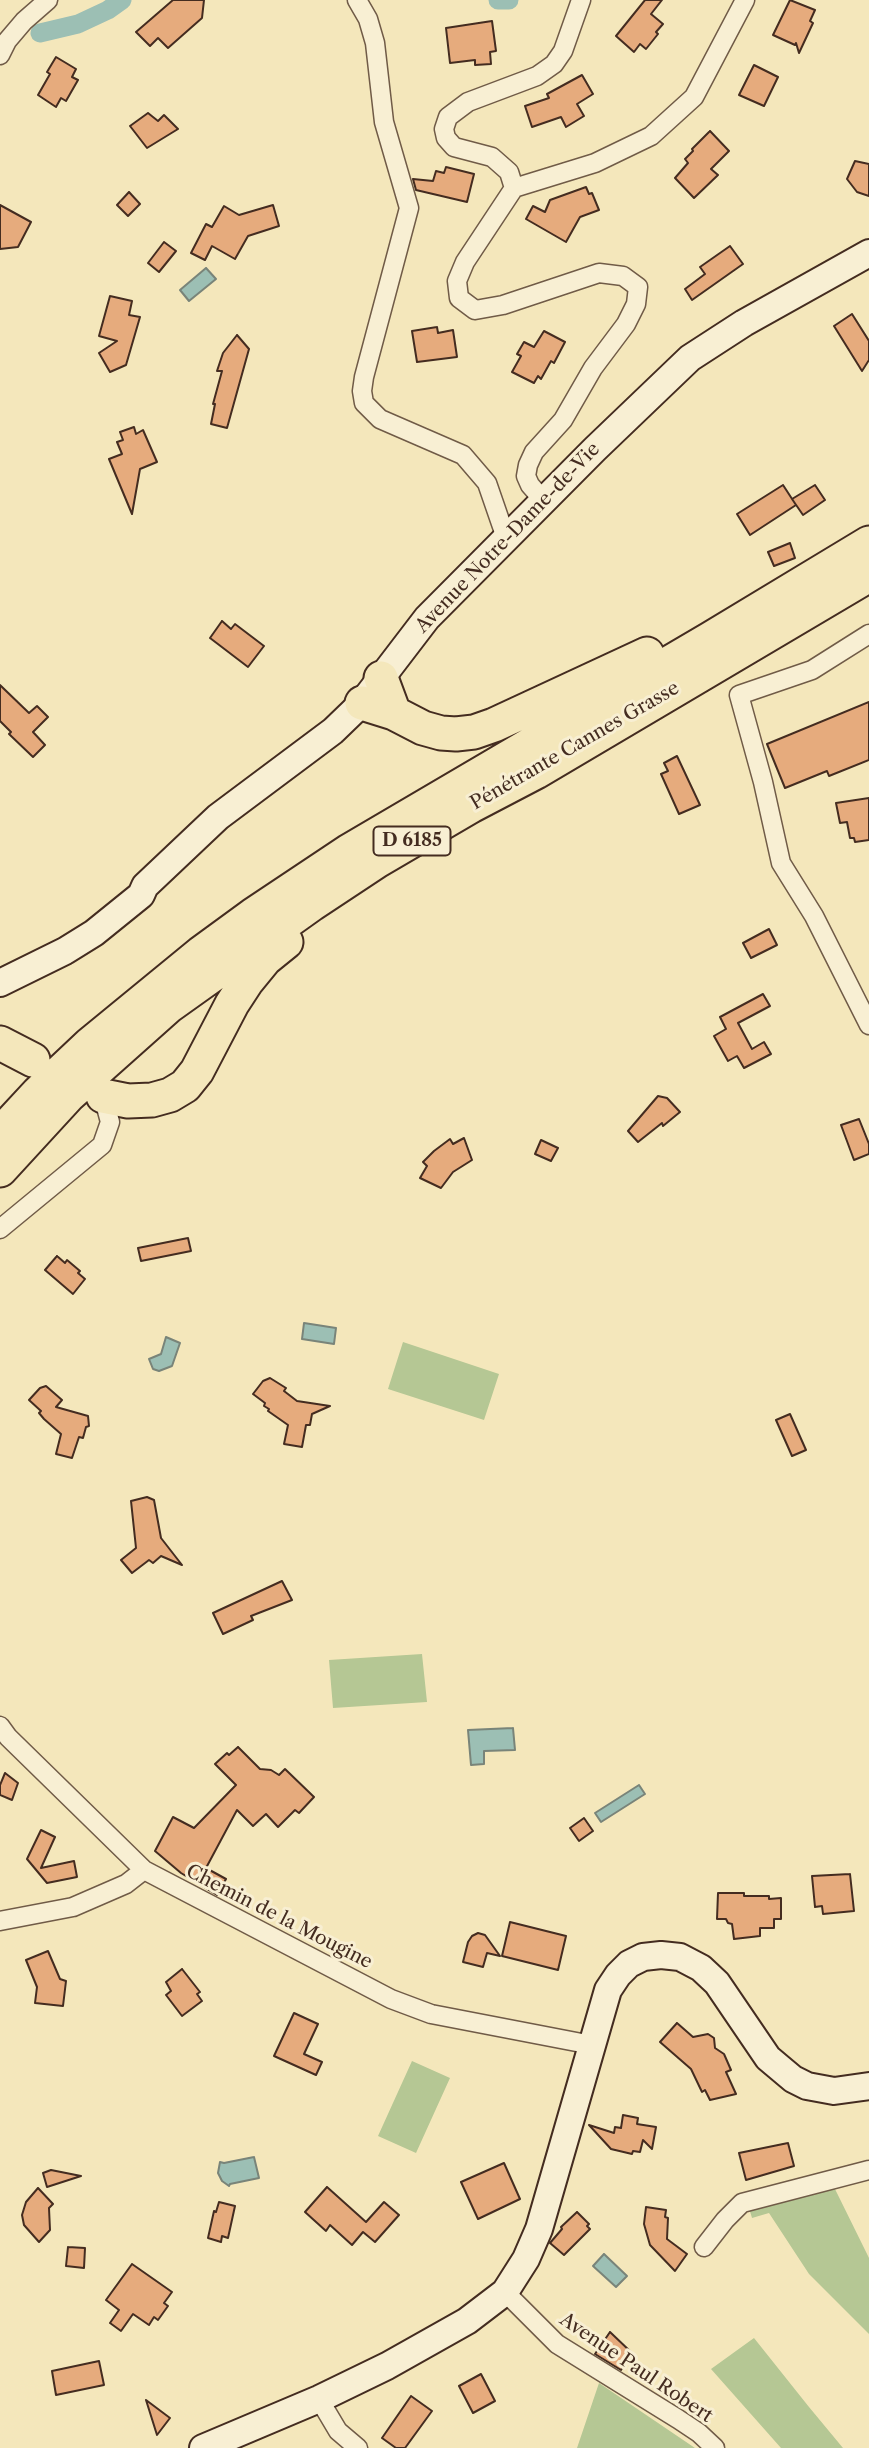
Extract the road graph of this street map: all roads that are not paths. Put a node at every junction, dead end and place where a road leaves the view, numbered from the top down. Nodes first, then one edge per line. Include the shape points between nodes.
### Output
1 (48, 0) edge
2 (357, 0) edge
3 (581, 0) edge
4 (745, 0) edge
5 (0, 55) edge
6 (514, 188) junction
7 (869, 253) edge
8 (544, 500) junction
9 (506, 538) junction
10 (869, 543) edge
11 (820, 572) junction
12 (869, 575) edge
13 (869, 634) edge
14 (372, 691) junction
15 (536, 772) junction
16 (145, 886) junction
17 (0, 969) edge
18 (0, 983) edge
19 (869, 1026) edge
20 (0, 1043) edge
21 (33, 1060) dead end
22 (103, 1096) joint
23 (0, 1134) edge
24 (0, 1170) edge
25 (0, 1229) edge
26 (0, 1726) edge
27 (144, 1870) junction
28 (0, 1921) edge
29 (592, 2045) junction
30 (869, 2086) edge
31 (869, 2170) edge
32 (704, 2247) dead end
33 (505, 2292) junction
34 (319, 2399) junction
35 (203, 2448) edge
36 (358, 2448) edge
37 (715, 2448) edge

1 - 5 street via 16,31
2 - 9 street via 376,43 384,122 409,208 364,377 364,404 380,419 463,455 487,483
3 - 6 street via 554,64 537,76 468,102 448,117 444,129 454,148 492,157 509,172
4 - 6 street via 694,97 651,136 595,163
6 - 8 street via 465,262 457,281 459,298 475,310 503,305 599,273 623,276 638,287 626,324 563,420 534,452 526,475
7 - 8 main road, Avenue Notre-Dame-de-Vie via 690,358
8 - 9 main road, Avenue Notre-Dame-de-Vie
9 - 14 main road, Avenue Notre-Dame-de-Vie via 427,618
10 - 11 highway, Pénétrante Cannes Grasse / D 6185
11 - 14 highway via 474,732 441,733 423,728 394,713
11 - 23 highway, Pénétrante Cannes Grasse / D 6185 via 349,851 253,915 90,1044
12 - 15 highway, Pénétrante Cannes Grasse / D 6185
13 - 19 street via 812,670 739,695 781,863 814,916
14 - 16 main road, Avenue Notre-Dame-de-Vie via 333,732 218,817
15 - 22 highway via 265,959 232,1004 185,1086 152,1100
15 - 24 highway, Pénétrante Cannes Grasse / D 6185 via 377,861 169,1006 77,1088
16 - 17 main road, Avenue Notre-Dame-de-Vie via 134,889 61,945
16 - 18 main road, Avenue Notre-Dame-de-Vie via 141,895 94,933
20 - 21 highway
22 - 25 street via 110,1122 102,1145
26 - 27 street, Chemin de la Mougine
27 - 28 street via 126,1884 73,1907
27 - 29 street, Chemin de la Mougine via 391,1999 431,2014
29 - 30 main road via 608,1990 629,1964 642,1957 680,1957 717,1983 768,2058 793,2079 834,2091
29 - 33 main road via 539,2229
31 - 32 street via 742,2203
33 - 34 main road via 424,2346
33 - 37 street, Avenue Paul Robert via 556,2344 678,2419
34 - 35 main road
34 - 36 street via 338,2431

